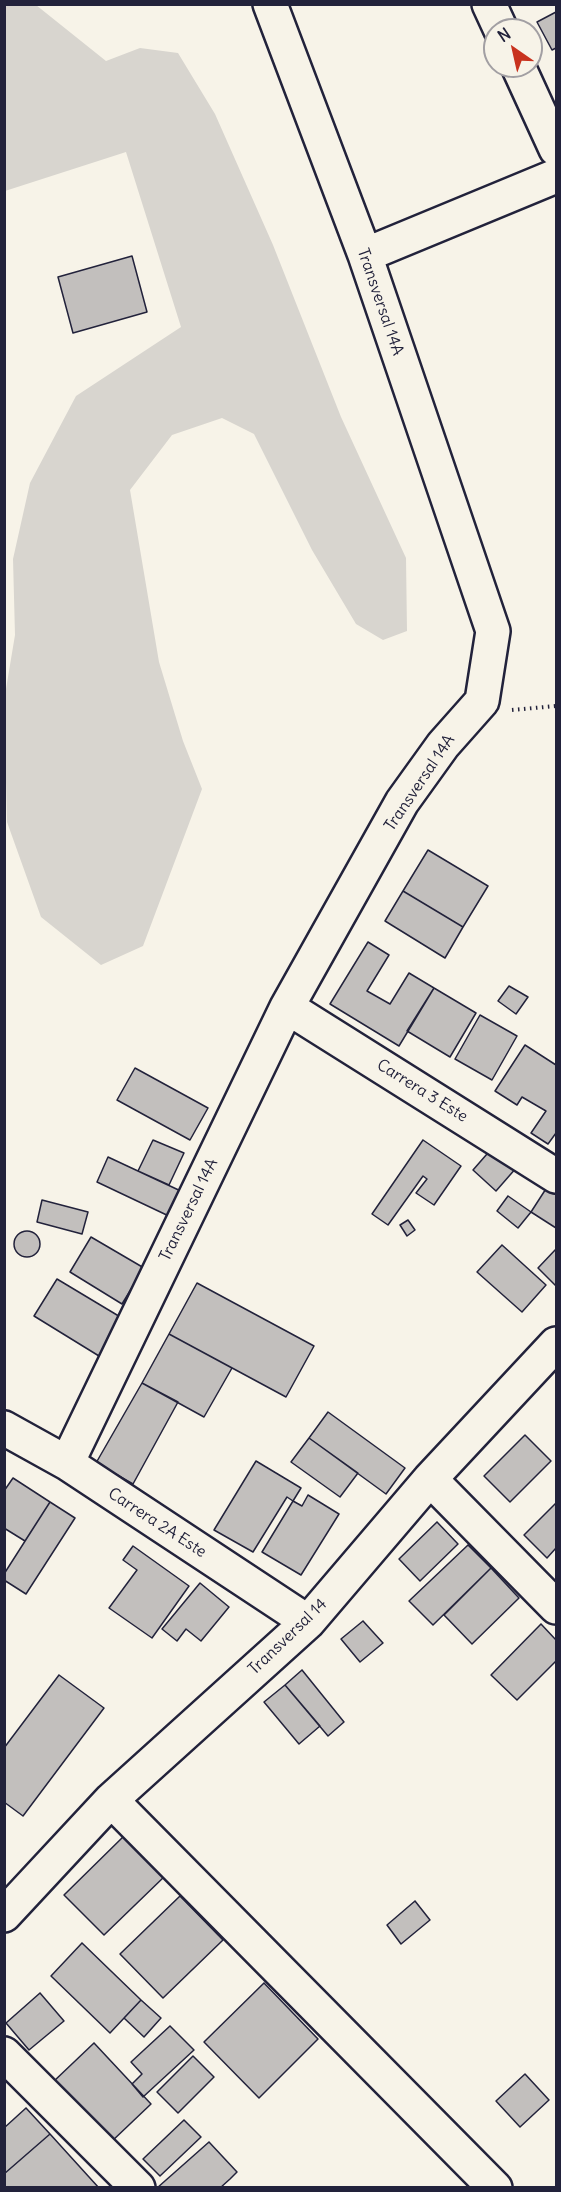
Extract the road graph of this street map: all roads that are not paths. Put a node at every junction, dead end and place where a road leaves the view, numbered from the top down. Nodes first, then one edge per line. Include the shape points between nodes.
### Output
1 (270, 4) edge
2 (489, 4) edge
3 (495, 18) edge
4 (523, 78) edge
5 (556, 149) edge
6 (556, 176) edge
7 (365, 255) junction
8 (287, 1007) junction
9 (556, 1176) edge
10 (556, 1344) edge
11 (4, 1428) edge
12 (67, 1463) junction
13 (430, 1479) junction
14 (556, 1607) edge
15 (308, 1622) junction
16 (111, 1800) junction
17 (4, 1915) edge
18 (4, 2054) edge
19 (138, 2187) edge
20 (495, 2187) edge

1 - 7 street, Transversal 14A
2 - 3 street
4 - 5 street
6 - 7 street
7 - 8 street, Transversal 14A via 493,631 482,701 442,745 402,802
8 - 9 street, Carrera 3 Este
8 - 12 street, Transversal 14A
10 - 13 street, Transversal 14
11 - 12 street, Carrera 2A Este
12 - 15 street, Carrera 2A Este
13 - 14 street
13 - 15 street, Transversal 14
15 - 16 street, Transversal 14
16 - 17 street, Transversal 14
16 - 20 street
18 - 19 street

